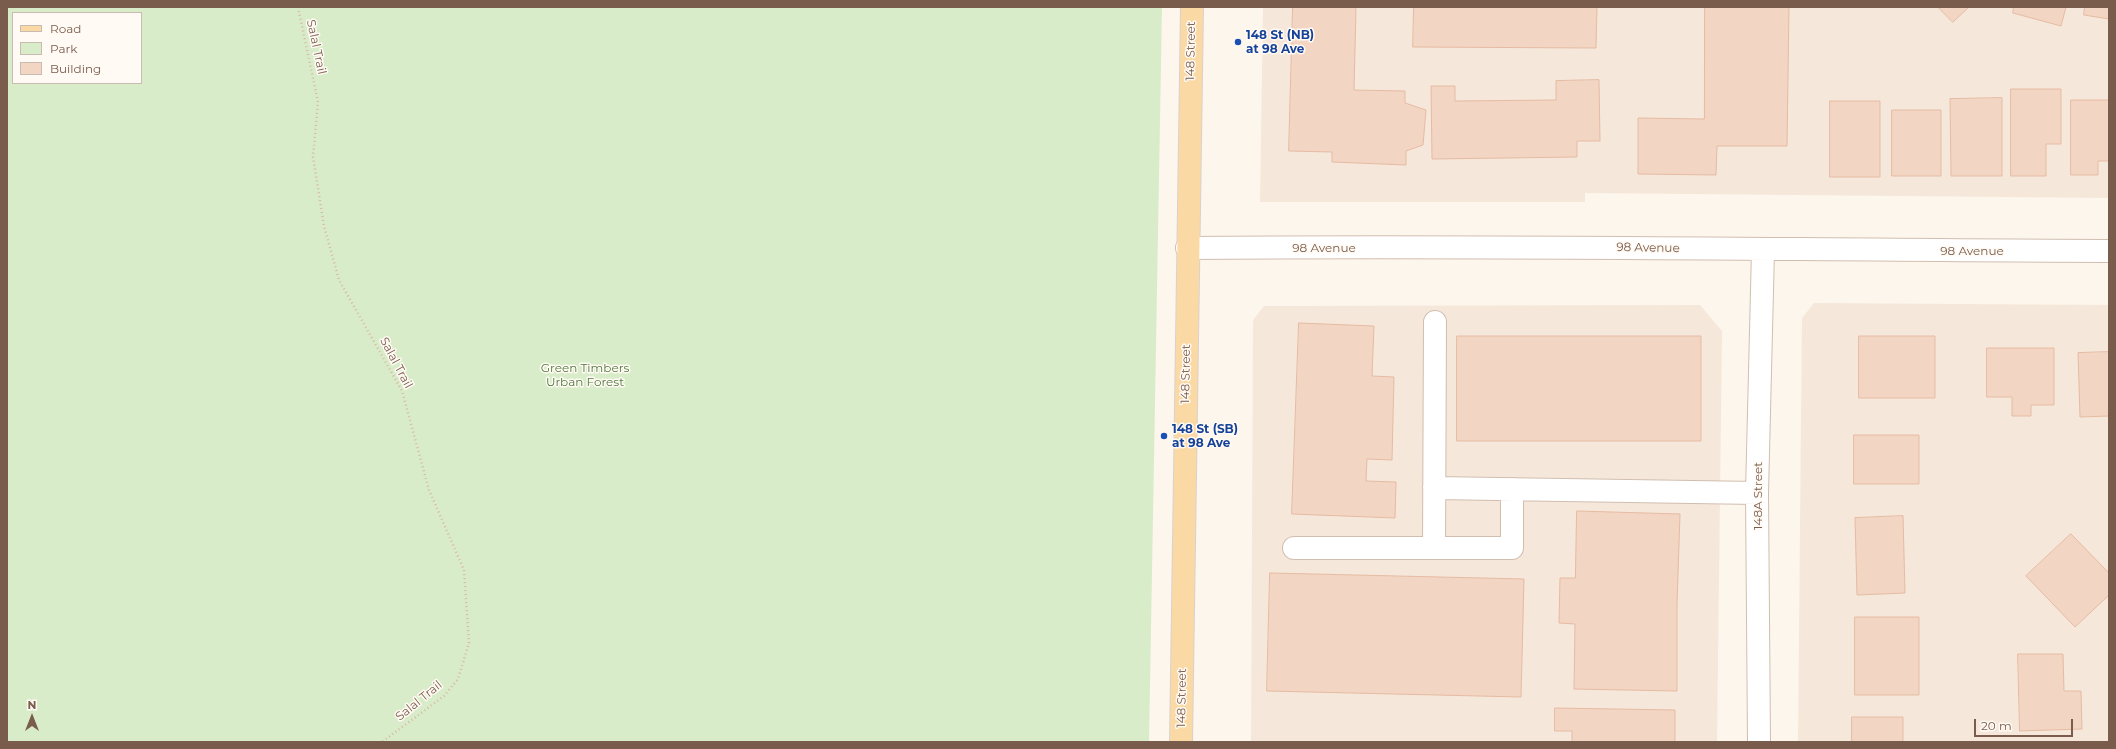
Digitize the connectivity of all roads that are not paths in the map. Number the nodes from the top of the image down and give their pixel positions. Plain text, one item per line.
1 (1192, 7) edge
2 (1187, 248) junction
3 (1763, 250) junction
4 (2109, 251) edge
5 (1435, 322) dead end
6 (1434, 488) junction
7 (1512, 489) junction
8 (1758, 493) junction
9 (1294, 548) dead end
10 (1434, 548) junction
11 (1181, 742) edge
12 (1759, 742) edge

1 - 2 main road, 148 Street
2 - 3 street, 98 Avenue
2 - 11 main road, 148 Street
3 - 4 street, 98 Avenue
3 - 8 street, 148A Street
5 - 6 street
6 - 7 street
6 - 10 street
7 - 8 street
7 - 10 street
8 - 12 street, 148A Street
9 - 10 street

